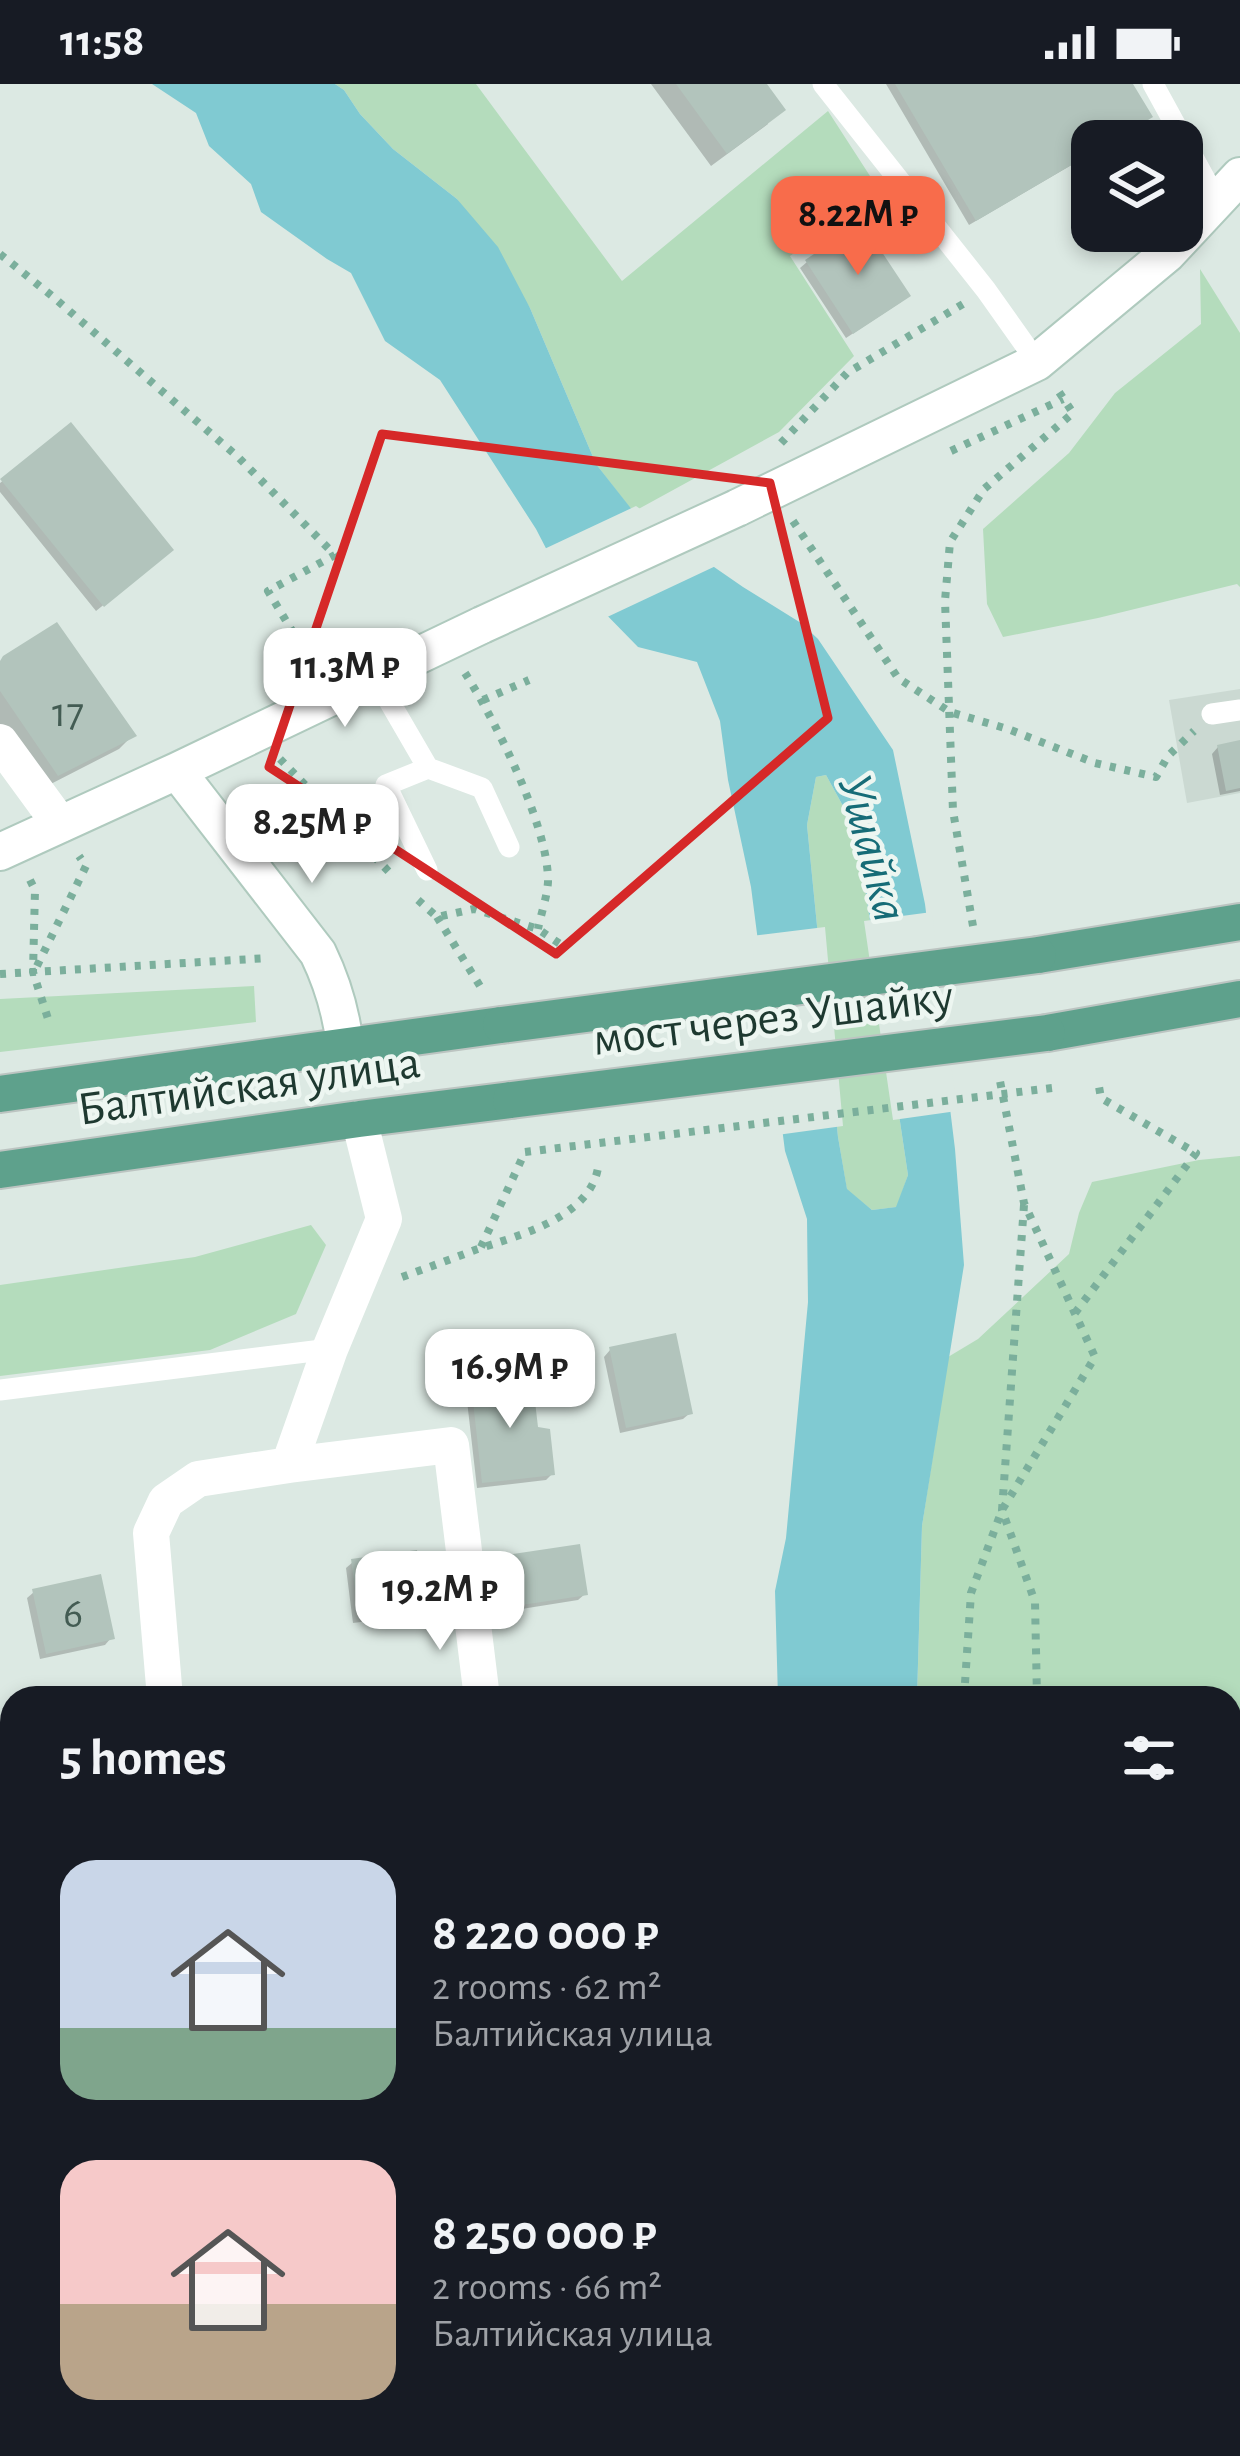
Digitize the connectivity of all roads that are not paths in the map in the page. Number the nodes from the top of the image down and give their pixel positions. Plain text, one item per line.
1 (823, 84) edge
2 (1153, 84) edge
3 (1229, 189) edge
4 (1037, 362) junction
5 (374, 676) junction
6 (1240, 710) edge
7 (1212, 714) road end
8 (0, 742) edge
9 (428, 769) junction
10 (177, 771) junction
11 (60, 824) junction
12 (509, 847) dead end
13 (6, 849) edge
14 (427, 870) dead end
15 (1240, 922) edge
16 (1240, 999) edge
17 (502, 1025) joint
18 (345, 1045) junction
19 (0, 1094) edge
20 (511, 1100) joint
21 (359, 1119) junction
22 (0, 1170) edge
23 (330, 1349) junction
24 (0, 1390) edge
25 (289, 1465) junction
26 (164, 1686) edge
27 (481, 1686) edge

1 - 4 lane
2 - 3 lane
3 - 4 street
4 - 5 street, bridge
5 - 9 lane
5 - 10 street
6 - 7 lane
8 - 11 street
9 - 12 lane
9 - 14 lane
10 - 11 street
10 - 18 street
11 - 13 street
15 - 17 main road, мост через Ушайку, bridge
16 - 20 main road, мост через Ушайку, bridge
17 - 18 main road, Балтийская улица
18 - 19 main road, Балтийская улица
20 - 21 main road, Балтийская улица
21 - 22 main road, Балтийская улица
21 - 23 street
23 - 24 lane
23 - 25 street
25 - 26 street
25 - 27 street

